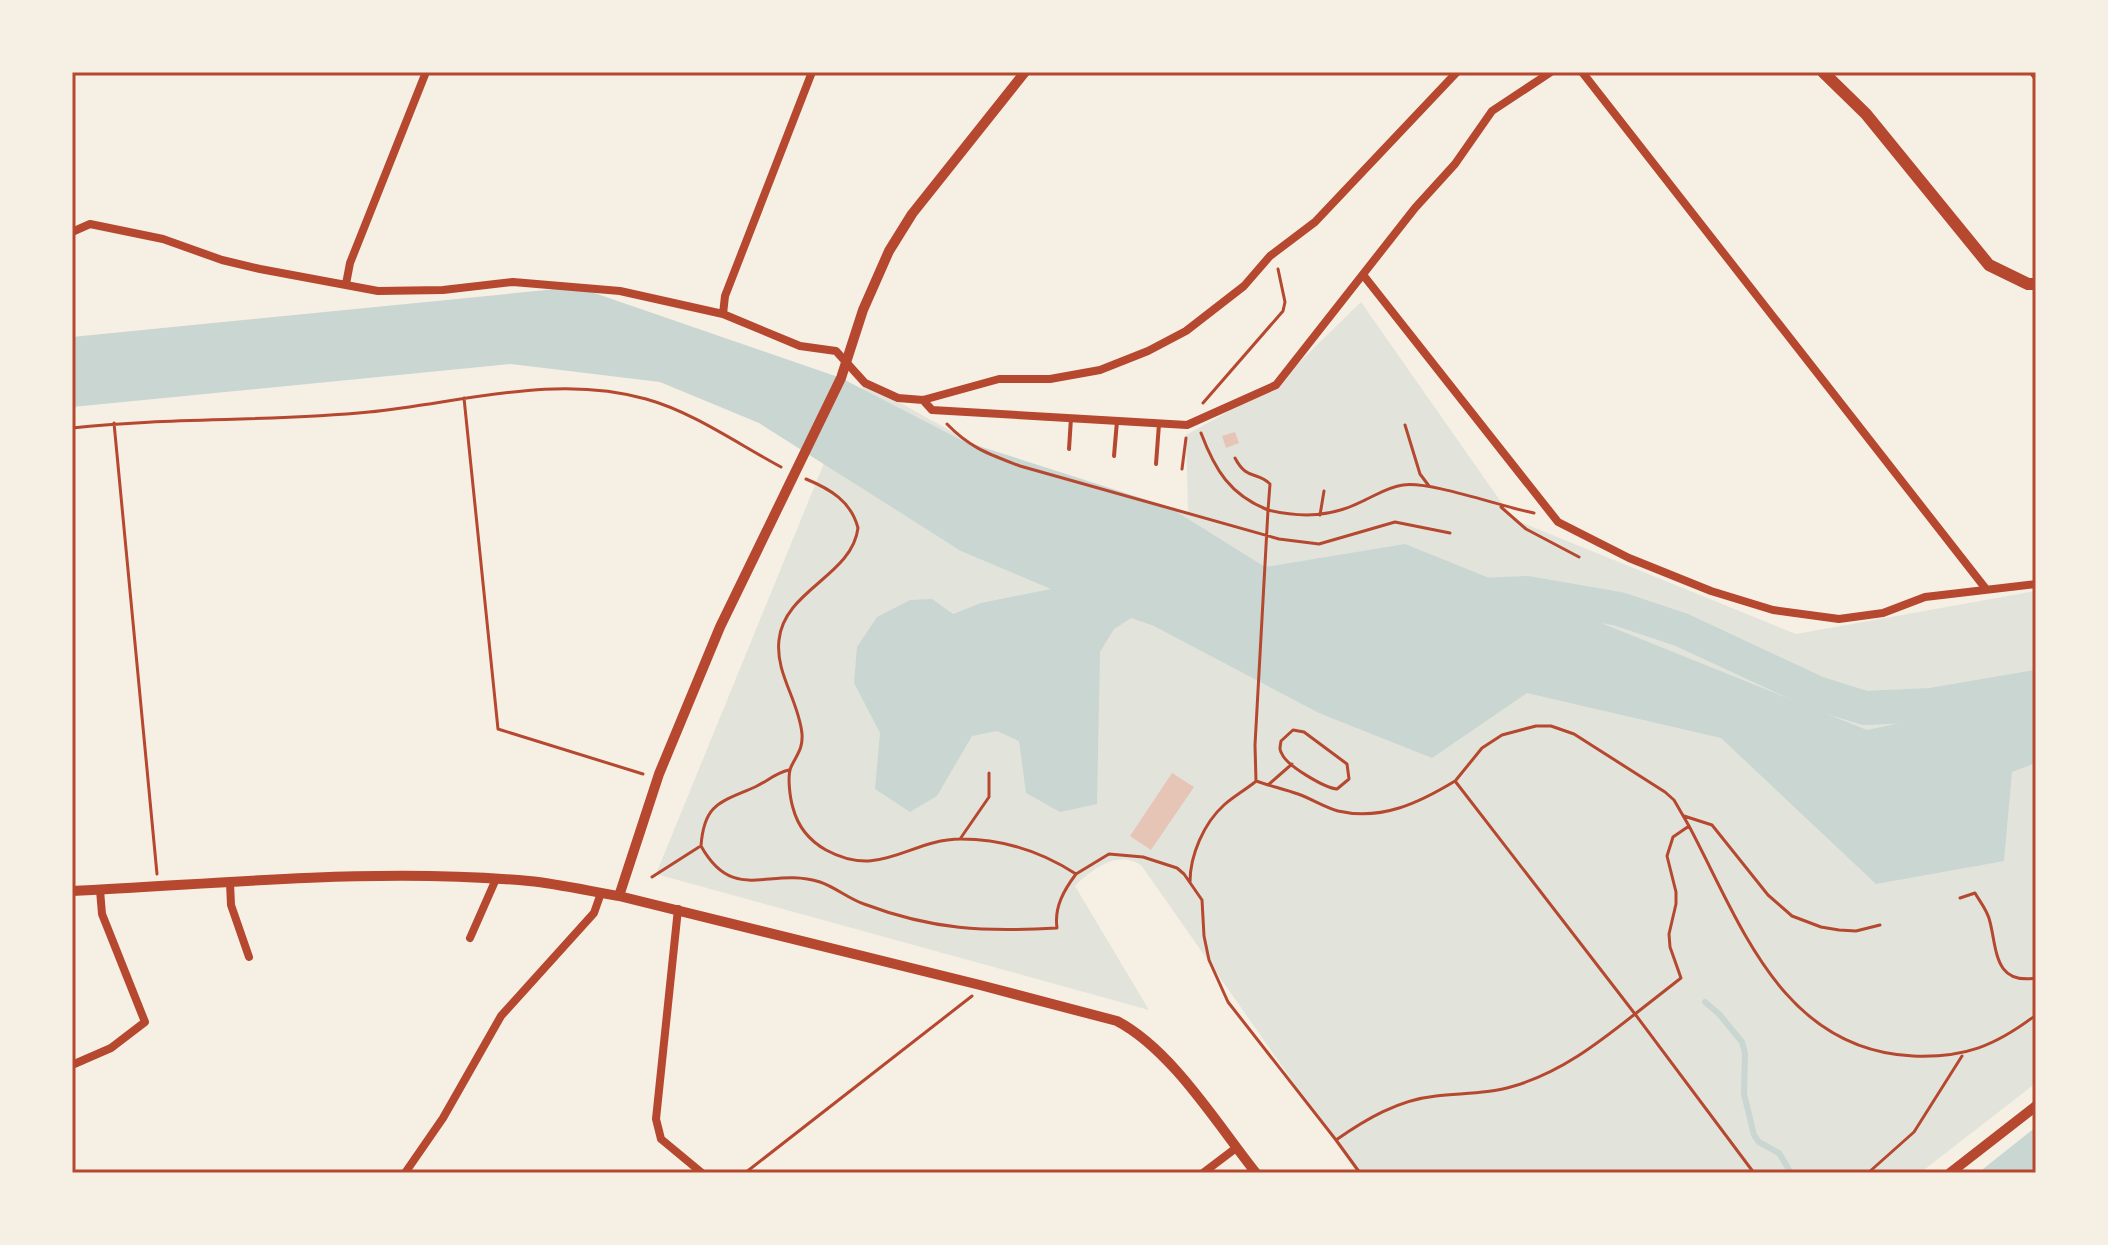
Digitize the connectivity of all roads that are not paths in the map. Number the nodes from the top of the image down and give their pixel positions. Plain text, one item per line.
1 (426, 72) edge
2 (812, 72) edge
3 (1025, 72) edge
4 (1457, 72) edge
5 (1551, 72) edge
6 (1582, 72) edge
7 (1823, 72) edge
8 (72, 232) edge
9 (1364, 276) junction
10 (346, 284) junction
11 (2036, 284) edge
12 (723, 314) junction
13 (847, 362) junction
14 (923, 400) junction
15 (1071, 418) junction
16 (1117, 421) junction
17 (1159, 424) junction
18 (1069, 449) dead end
19 (1114, 456) dead end
20 (1156, 464) dead end
21 (2036, 584) edge
22 (1986, 589) junction
23 (496, 879) junction
24 (230, 883) junction
25 (100, 890) junction
26 (72, 891) edge
27 (601, 893) junction
28 (619, 896) junction
29 (678, 909) junction
30 (470, 938) dead end
31 (249, 957) dead end
32 (72, 1065) edge
33 (2036, 1106) edge
34 (1236, 1148) junction
35 (405, 1173) edge
36 (702, 1173) edge
37 (1203, 1173) edge
38 (1256, 1173) edge
39 (1950, 1173) edge

1 - 10 street
2 - 12 street
3 - 13 street
4 - 14 street
5 - 9 street
6 - 22 street
7 - 11 main road
8 - 10 street
9 - 17 street
9 - 22 street
10 - 12 street
12 - 13 street
13 - 14 street
13 - 28 street
14 - 15 street
15 - 16 street
15 - 18 lane
16 - 17 street
16 - 19 lane
17 - 20 lane
21 - 22 street
23 - 24 street
23 - 27 street
23 - 30 street
24 - 25 street
24 - 31 street
25 - 26 street
25 - 32 street
27 - 28 street
27 - 35 street
28 - 29 street
29 - 34 street
29 - 36 street
33 - 39 street
34 - 37 street
34 - 38 street

